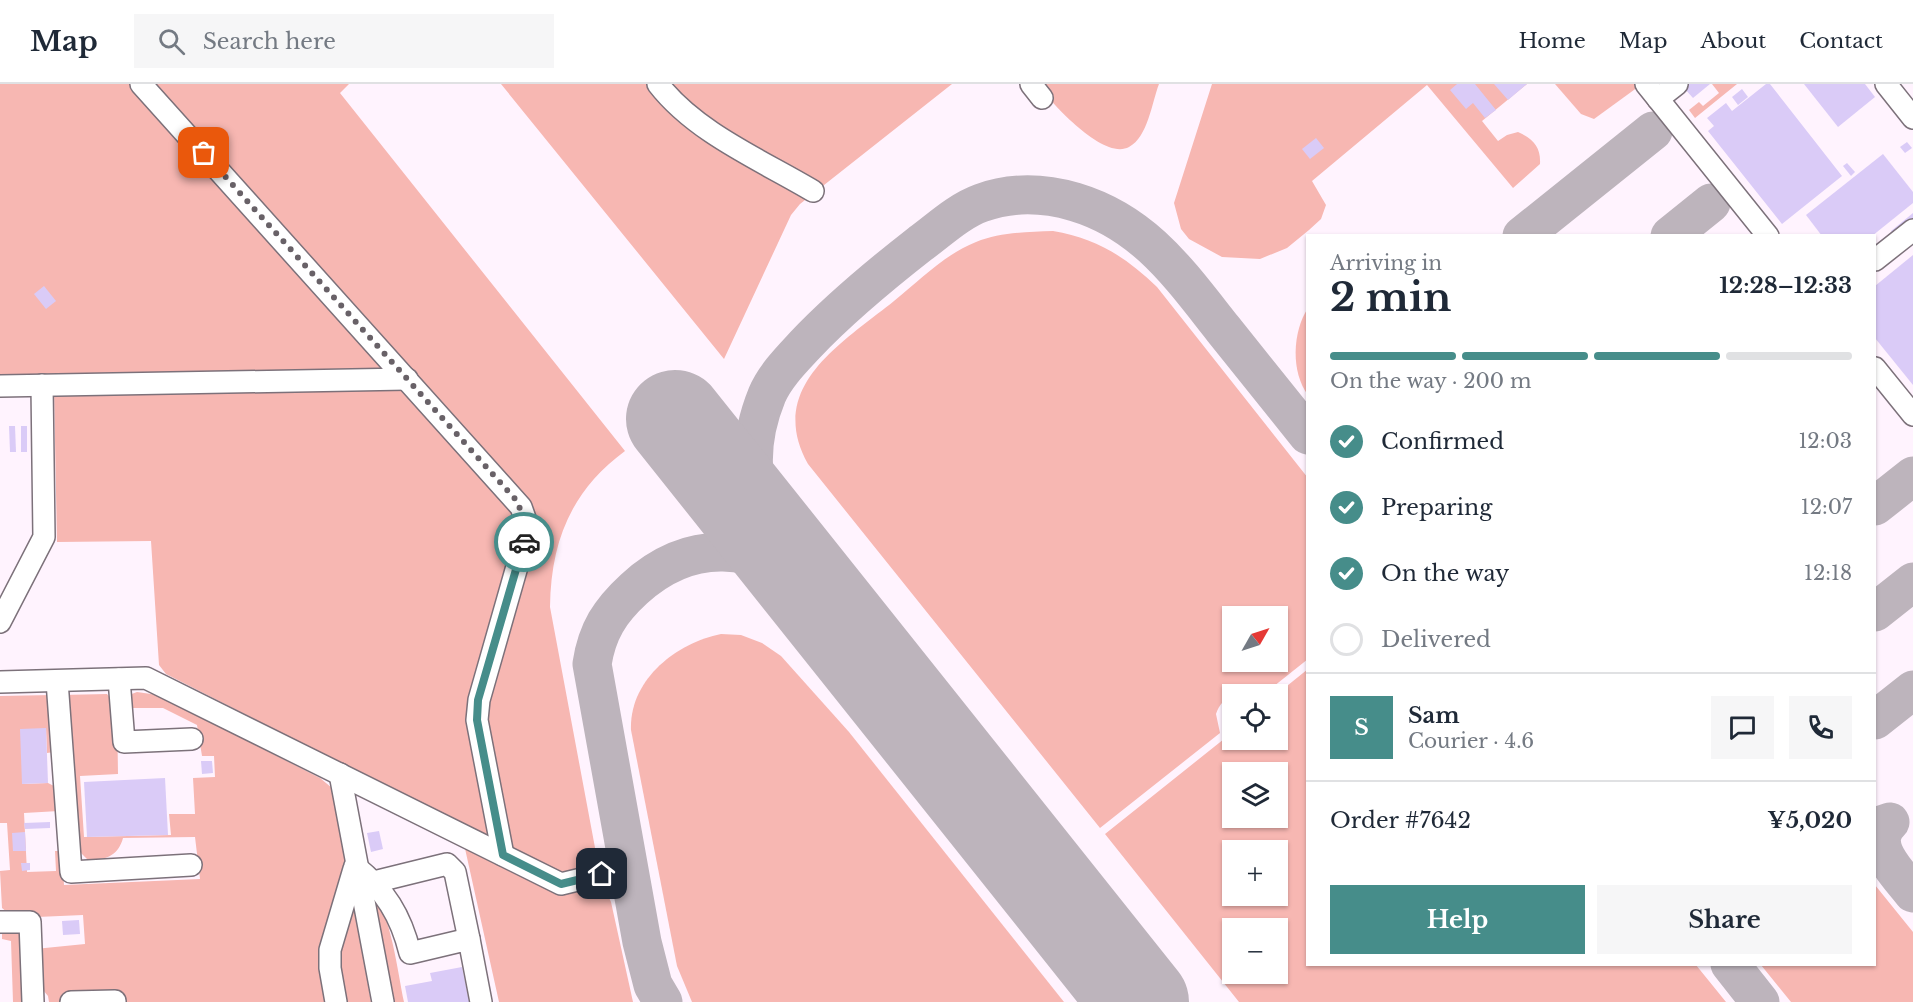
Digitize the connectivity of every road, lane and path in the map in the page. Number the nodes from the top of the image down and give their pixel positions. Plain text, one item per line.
1 (141, 84) edge
2 (658, 84) edge
3 (1677, 84) edge
4 (1886, 84) edge
5 (1652, 92) edge
6 (1913, 118) edge
7 (813, 190) dead end
8 (1913, 230) edge
9 (1766, 234) edge
10 (1876, 259) edge
11 (1876, 369) edge
12 (407, 379) junction
13 (0, 386) edge
14 (42, 386) junction
15 (1913, 415) edge
16 (3, 612) edge
17 (120, 679) junction
18 (57, 681) junction
19 (0, 682) edge
20 (192, 739) dead end
21 (340, 774) junction
22 (503, 855) junction
23 (191, 865) dead end
24 (355, 866) junction
25 (602, 874) dead end
26 (374, 882) junction
27 (0, 922) edge
28 (469, 939) junction
29 (115, 1001) edge
30 (33, 1002) edge
31 (71, 1002) edge
32 (336, 1002) edge
33 (383, 1002) edge
34 (481, 1002) edge

1 - 12 lane
2 - 7 lane
3 - 5 lane
4 - 6 lane
5 - 9 lane
8 - 10 lane
11 - 15 lane
12 - 14 lane
12 - 22 lane
13 - 14 lane
14 - 16 lane
17 - 18 lane
17 - 20 lane
17 - 21 lane
18 - 19 lane
18 - 23 lane
21 - 22 lane
21 - 24 lane
22 - 25 lane
24 - 26 lane
24 - 32 lane
24 - 33 lane
26 - 28 lane
26 - 28 lane
27 - 30 lane
28 - 34 lane
29 - 31 lane

